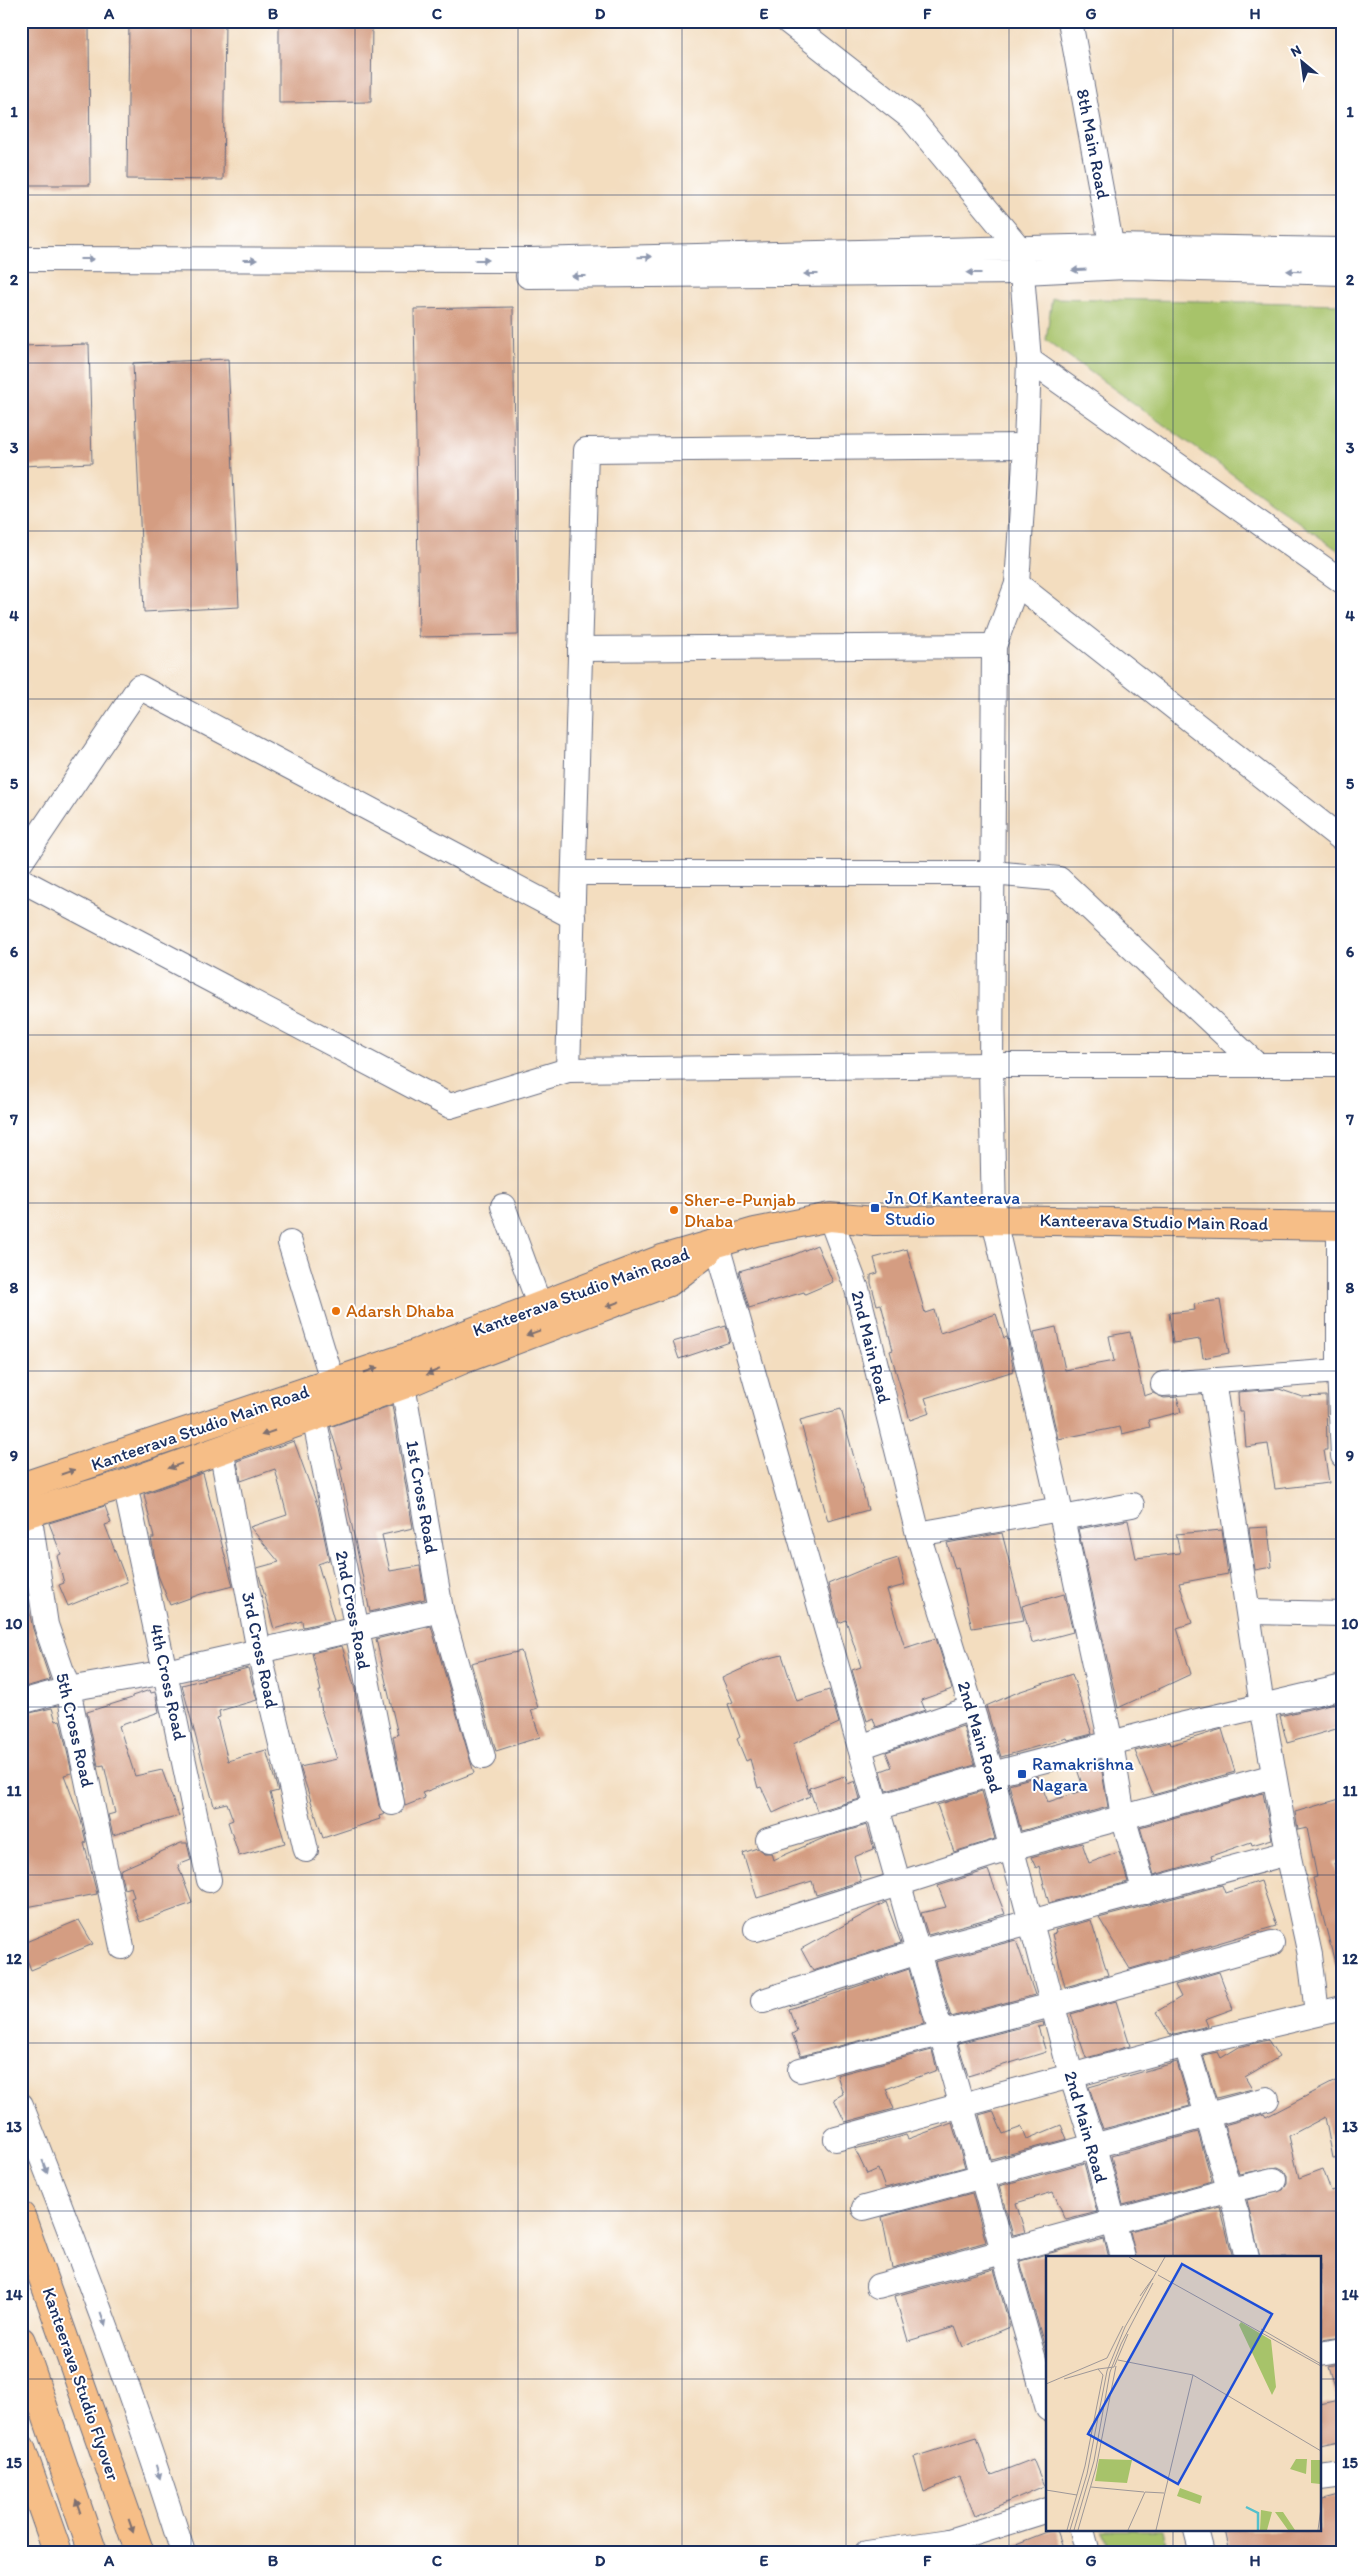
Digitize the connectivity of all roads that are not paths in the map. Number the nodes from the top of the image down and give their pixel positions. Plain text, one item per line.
1 (787, 21) edge
2 (1070, 21) edge
3 (1020, 248) junction
4 (1113, 257) junction
5 (21, 259) edge
6 (1332, 261) edge
7 (60, 268) junction
8 (1022, 272) junction
9 (21, 276) edge
10 (1028, 360) junction
11 (1026, 446) junction
12 (1343, 582) edge
13 (1017, 584) junction
14 (994, 646) junction
15 (580, 649) junction
16 (1343, 840) edge
17 (21, 862) edge
18 (574, 873) junction
19 (992, 873) junction
20 (21, 880) edge
21 (573, 916) junction
22 (991, 1065) junction
23 (1257, 1065) junction
24 (1343, 1065) edge
25 (568, 1070) junction
26 (503, 1206) dead end
27 (830, 1218) junction
28 (994, 1220) junction
29 (1341, 1226) edge
30 (290, 1243) dead end
31 (717, 1245) junction
32 (540, 1304) junction
33 (1338, 1371) junction
34 (1214, 1380) junction
35 (333, 1382) junction
36 (1163, 1384) dead end
37 (403, 1385) junction
38 (314, 1417) junction
39 (220, 1449) junction
40 (1343, 1456) edge
41 (125, 1484) junction
42 (1132, 1504) dead end
43 (24, 1505) edge
44 (1061, 1514) junction
45 (918, 1534) junction
46 (441, 1610) junction
47 (1250, 1612) junction
48 (1343, 1614) edge
49 (357, 1629) junction
50 (259, 1651) junction
51 (166, 1672) junction
52 (1343, 1687) edge
53 (68, 1689) junction
54 (21, 1702) edge
55 (1262, 1706) junction
56 (972, 1708) junction
57 (1111, 1743) junction
58 (860, 1747) junction
59 (483, 1757) dead end
60 (992, 1774) junction
61 (1274, 1776) junction
62 (392, 1802) dead end
63 (877, 1810) junction
64 (1124, 1817) junction
65 (768, 1840) dead end
66 (1011, 1848) junction
67 (306, 1850) dead end
68 (1288, 1853) junction
69 (209, 1880) dead end
70 (898, 1883) junction
71 (1145, 1892) junction
72 (1030, 1923) junction
73 (756, 1929) dead end
74 (1272, 1943) dead end
75 (122, 1947) dead end
76 (918, 1952) junction
77 (764, 2001) dead end
78 (1052, 2005) junction
79 (1343, 2008) edge
80 (1317, 2013) junction
81 (941, 2034) junction
82 (1186, 2045) junction
83 (800, 2070) dead end
84 (1071, 2075) junction
85 (1267, 2099) dead end
86 (21, 2105) edge
87 (961, 2105) junction
88 (1208, 2116) junction
89 (836, 2139) dead end
90 (1094, 2146) junction
91 (982, 2176) junction
92 (1274, 2180) dead end
93 (1230, 2190) junction
94 (864, 2208) dead end
95 (21, 2216) edge
96 (1112, 2222) junction
97 (1003, 2252) junction
98 (1122, 2256) edge
99 (1246, 2256) edge
100 (878, 2286) dead end
101 (21, 2341) edge
102 (1343, 2350) edge
103 (1322, 2354) edge
104 (1046, 2402) edge
105 (21, 2448) edge
106 (1343, 2476) edge
107 (1322, 2478) edge
108 (1046, 2511) edge
109 (1083, 2532) edge
110 (1197, 2532) edge
111 (952, 2547) edge
112 (58, 2553) edge
113 (94, 2553) edge
114 (140, 2553) edge
115 (183, 2553) edge
116 (867, 2553) edge
117 (1088, 2553) edge
118 (1202, 2553) edge

1 - 3 street
2 - 4 street, 8th Main Road
3 - 4 street
7 -> 3 street
3 - 8 street
4 - 6 street
4 -> 8 street
5 - 7 street
8 -> 7 street
7 - 9 street
8 - 10 street
10 - 11 street
10 - 12 street
11 - 13 street
11 - 15 street
13 - 14 street
13 - 16 street
14 - 15 street
14 - 19 street
15 - 18 street
17 - 21 street
18 - 19 street
18 - 21 street
19 - 22 street
19 - 23 street
20 - 25 street
21 - 25 street
22 - 23 street
22 - 25 street
22 - 28 street
23 - 24 street
26 - 32 street
27 - 28 main road, Kanteerava Studio Main Road
27 - 31 main road, Kanteerava Studio Main Road
27 - 45 street, 2nd Main Road
28 - 29 main road, Kanteerava Studio Main Road
28 - 44 street
29 - 33 street
30 - 35 street
31 - 32 main road, Kanteerava Studio Main Road
31 -> 37 main road
31 - 58 street
35 -> 32 main road, Kanteerava Studio Main Road
33 - 34 street
33 - 40 street
34 - 36 street
34 - 47 street
43 -> 35 main road, Kanteerava Studio Main Road
37 - 38 main road
37 - 46 street, 1st Cross Road
38 -> 39 main road
38 - 49 street, 2nd Cross Road
39 -> 41 main road
39 - 50 street, 3rd Cross Road
41 - 43 main road
41 - 51 street, 4th Cross Road
42 - 44 street
43 - 53 street, 5th Cross Road
44 - 45 street
44 - 57 street
45 - 56 street, 2nd Main Road
46 - 49 street
46 - 59 street, 1st Cross Road
47 - 48 street
47 - 55 street
49 - 50 street
49 - 62 street, 2nd Cross Road
50 - 51 street
50 - 67 street, 3rd Cross Road
51 - 53 street
51 - 69 street, 4th Cross Road
52 - 55 street
53 - 54 street
53 - 75 street, 5th Cross Road
55 - 57 street
55 - 61 street
56 - 58 street
56 - 60 street, 2nd Main Road
57 - 60 street
57 - 64 street
58 - 63 street
60 - 63 street
60 - 66 street, 2nd Main Road
61 - 64 street
61 - 68 street
63 - 65 street
63 - 70 street
64 - 66 street
64 - 71 street
66 - 70 street
66 - 72 street, 2nd Main Road
68 - 71 street
68 - 80 street
70 - 73 street
70 - 76 street
71 - 72 street
72 - 76 street
72 - 78 street, 2nd Main Road
74 - 78 street
76 - 77 street
76 - 81 street
78 - 81 street
78 - 84 street, 2nd Main Road
79 - 80 street
80 - 82 street
81 - 83 street
81 - 87 street
82 - 84 street
82 - 88 street
84 - 87 street
84 - 90 street, 2nd Main Road
85 - 88 street
86 -> 115 street
87 - 89 street
87 - 91 street
88 - 90 street
88 - 93 street
90 - 91 street
90 - 96 street, 2nd Main Road
91 - 94 street
91 - 97 street
92 - 93 street
93 - 96 street
93 - 99 street
95 -> 114 main road, Kanteerava Studio Flyover
96 - 97 street
96 - 98 street, 2nd Main Road
97 - 100 street
97 - 104 street
113 -> 101 main road
102 - 103 street
105 - 112 main road
106 - 107 street
108 - 111 street
109 - 117 street
110 - 118 street
111 - 116 street

